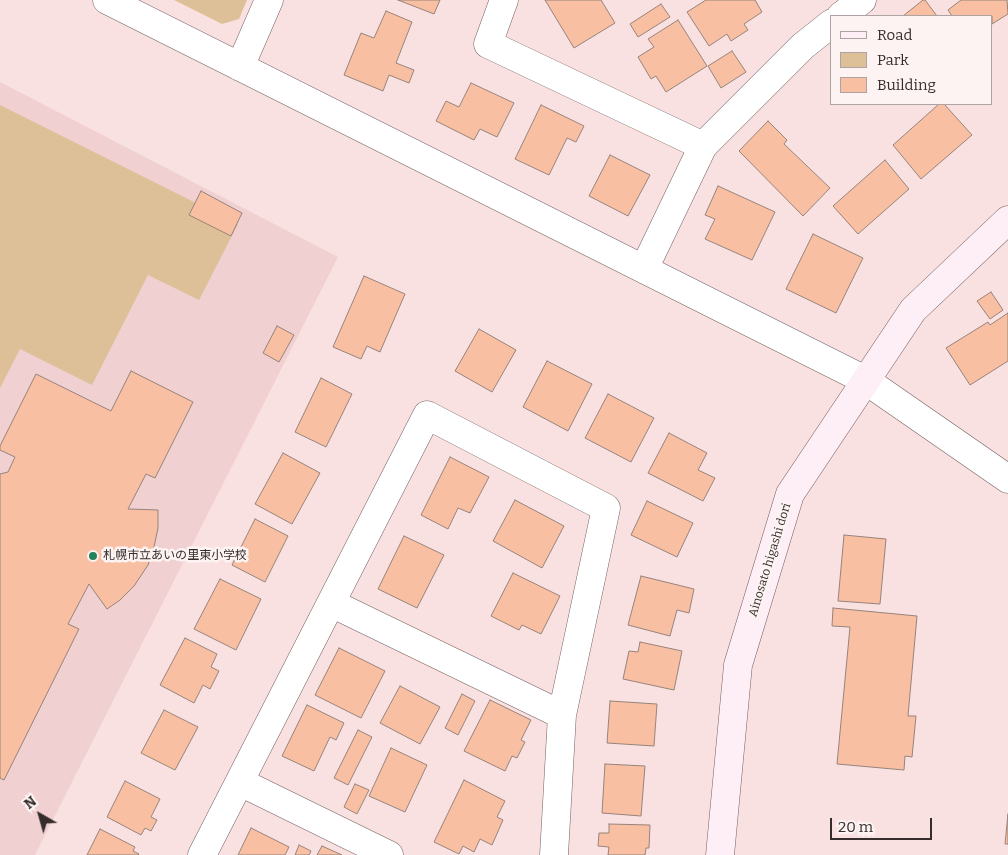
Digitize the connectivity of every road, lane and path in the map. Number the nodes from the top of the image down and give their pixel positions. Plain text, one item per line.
1 (107, 0) edge
2 (269, 0) edge
3 (504, 0) edge
4 (862, 0) edge
5 (842, 15) edge
6 (830, 26) edge
7 (240, 67) junction
8 (703, 146) junction
9 (1008, 220) edge
10 (644, 270) junction
11 (865, 380) junction
12 (1008, 479) edge
13 (331, 603) junction
14 (562, 715) junction
15 (240, 782) junction
16 (202, 855) edge
17 (389, 855) edge
18 (554, 855) edge
19 (720, 855) edge

1 - 7 street
2 - 7 street
3 - 8 street
4 - 5 street
6 - 8 street
7 - 10 street
8 - 10 street
9 - 11 street, Ainosato higashi dori
10 - 11 street
11 - 12 street
11 - 19 street, Ainosato higashi dori
13 - 14 street
13 - 14 street
13 - 15 street
14 - 18 street
15 - 16 street
15 - 17 street

